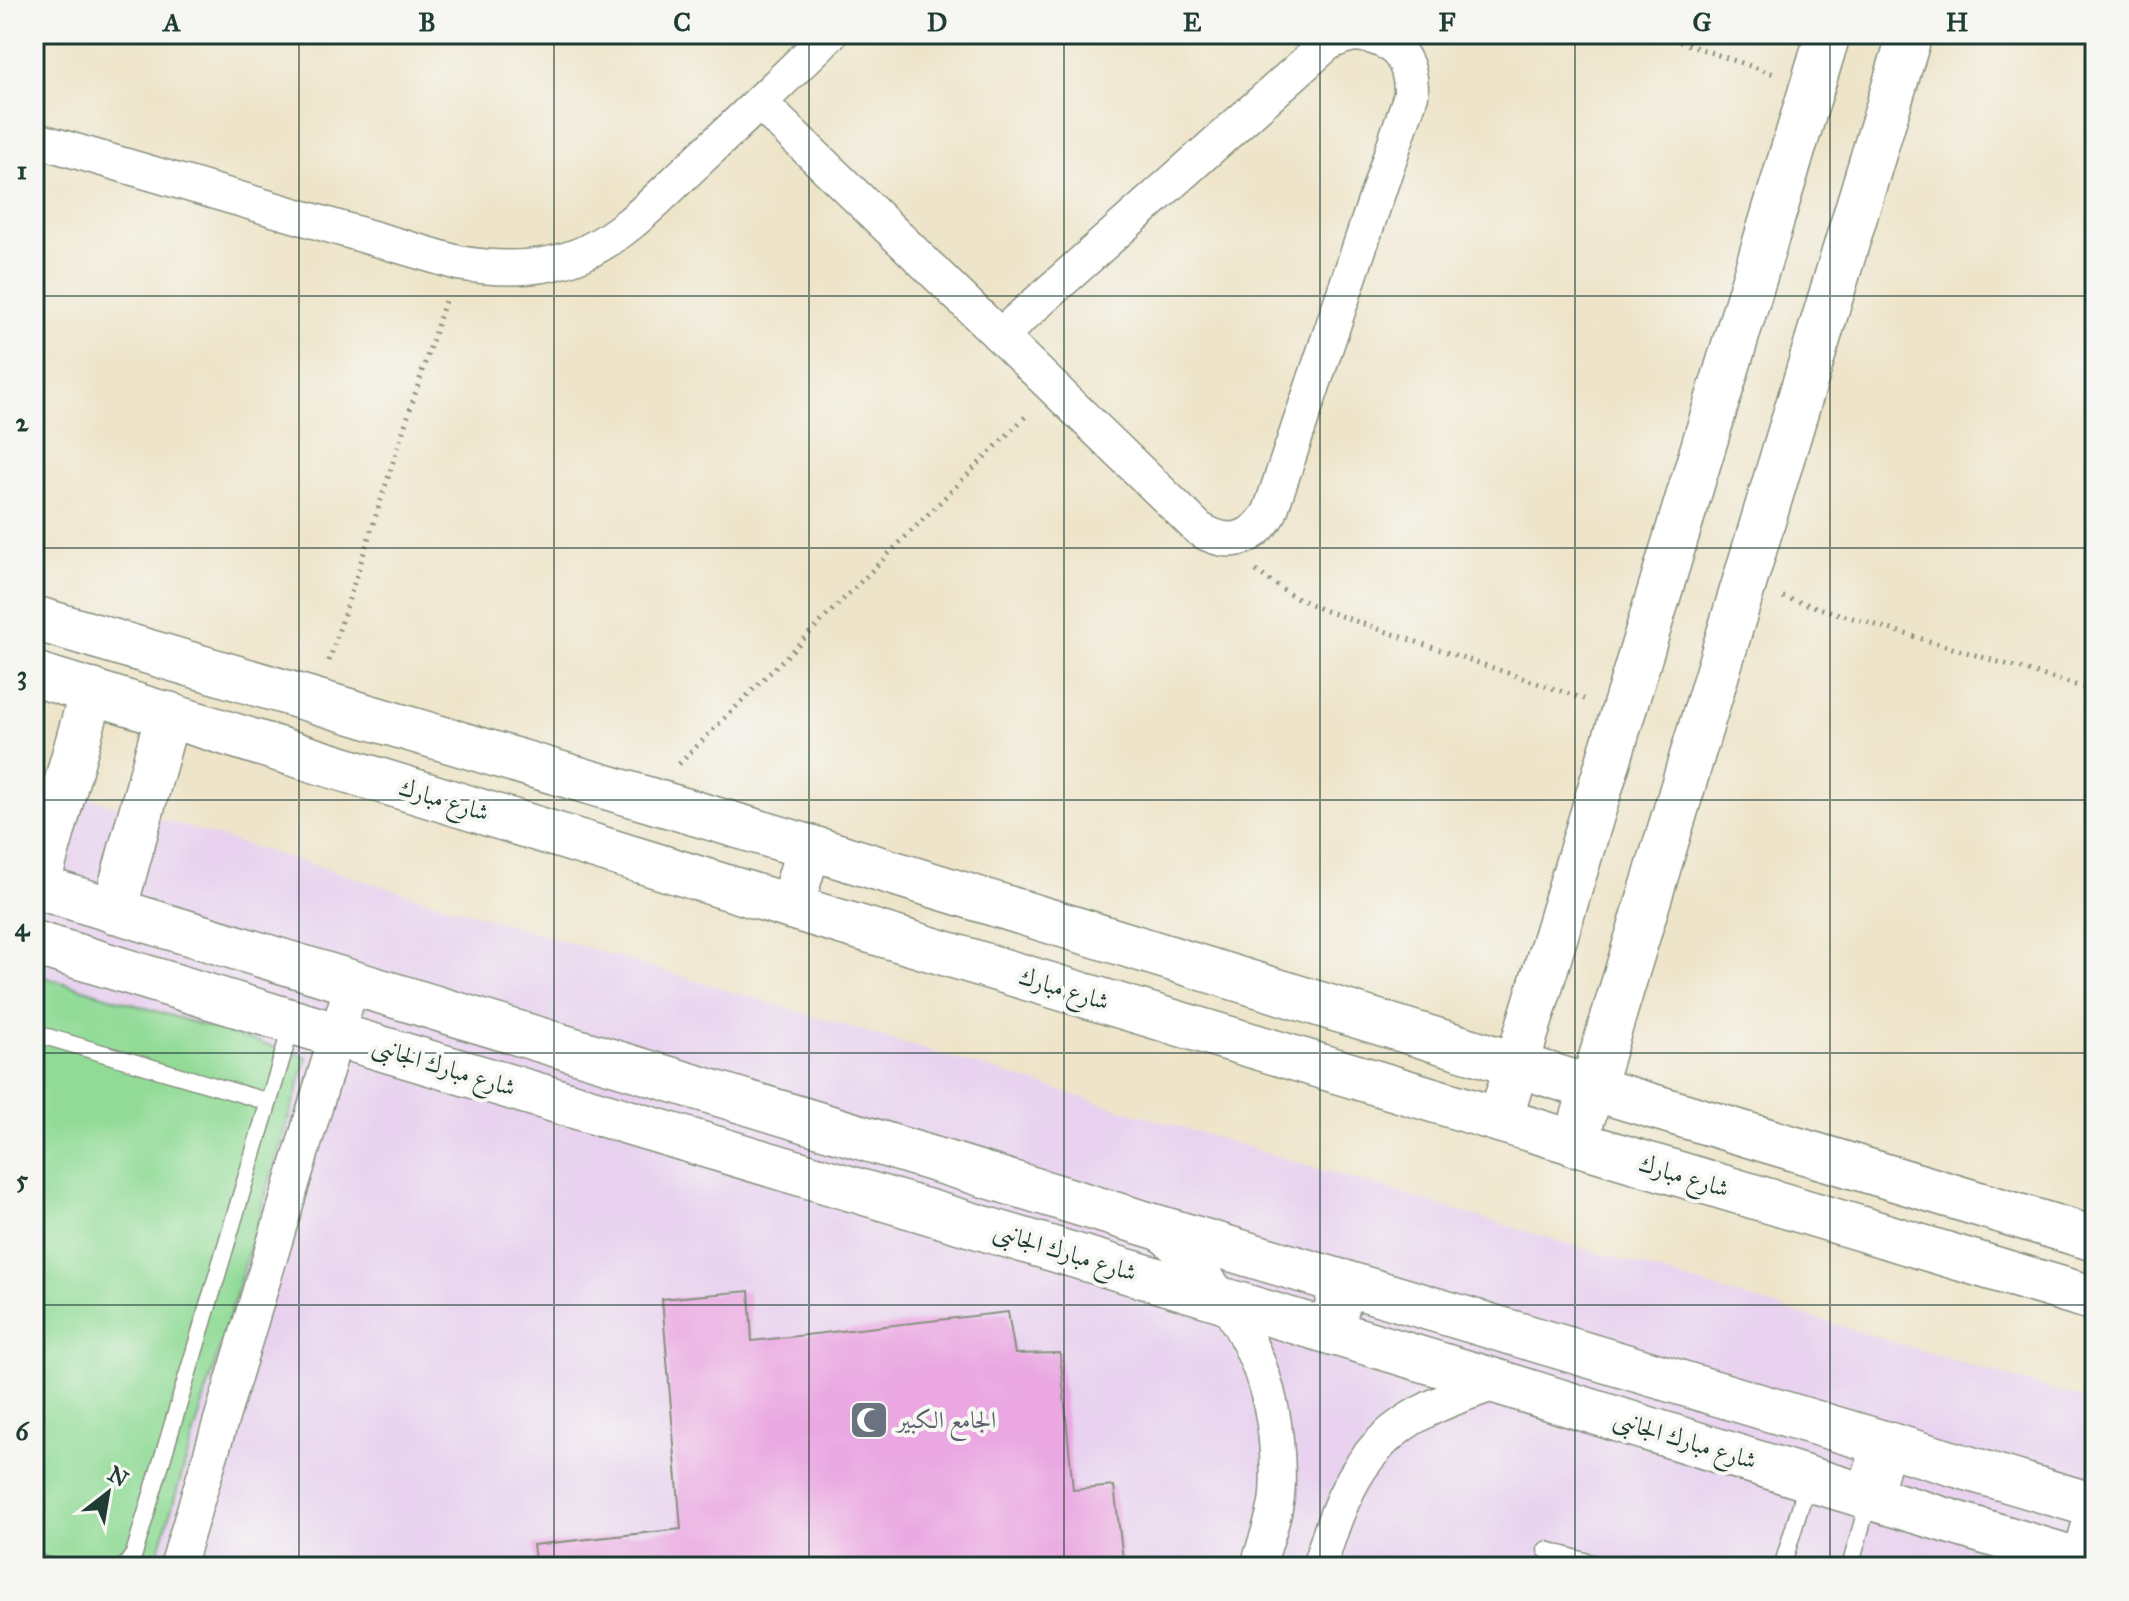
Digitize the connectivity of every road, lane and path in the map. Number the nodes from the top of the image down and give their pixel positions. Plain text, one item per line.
1 (830, 34) edge
2 (1356, 34) edge
3 (1657, 34) edge
4 (1828, 34) edge
5 (1910, 34) edge
6 (1812, 87) junction
7 (760, 103) junction
8 (34, 139) edge
9 (458, 263) junction
10 (1000, 336) junction
11 (1054, 389) junction
12 (1224, 540) junction
13 (1744, 585) junction
14 (34, 618) edge
15 (34, 674) edge
16 (2094, 689) edge
17 (92, 691) junction
18 (316, 701) junction
19 (1623, 712) junction
20 (168, 714) junction
21 (644, 799) junction
22 (809, 847) junction
23 (35, 887) edge
24 (791, 907) junction
25 (114, 911) junction
26 (34, 943) edge
27 (352, 984) junction
28 (293, 1022) junction
29 (34, 1033) edge
30 (336, 1035) junction
31 (1517, 1064) junction
32 (1592, 1088) junction
33 (269, 1102) junction
34 (1500, 1120) junction
35 (1575, 1144) junction
36 (1150, 1225) junction
37 (2095, 1239) edge
38 (1343, 1282) junction
39 (2095, 1299) edge
40 (1226, 1300) junction
41 (1331, 1332) junction
42 (1498, 1382) junction
43 (1884, 1443) junction
44 (1809, 1479) junction
45 (1869, 1497) junction
46 (2095, 1506) edge
47 (1546, 1550) dead end
48 (2089, 1554) edge
49 (34, 1562) edge
50 (52, 1567) edge
51 (125, 1567) edge
52 (177, 1567) edge
53 (1258, 1567) edge
54 (1319, 1567) edge
55 (1605, 1567) edge
56 (1782, 1567) edge
57 (1850, 1567) edge

1 - 7 street
2 - 10 street
2 - 12 street
3 - 6 path
4 - 6 main road
5 - 13 main road
6 - 19 main road
7 - 9 street
7 - 10 street
8 - 9 street
9 - 18 path
10 - 11 street
11 - 12 street
11 - 21 path
12 - 19 path
13 - 16 path
13 - 32 main road
14 - 18 main road
15 - 17 main road, شارع مبارك
17 - 20 main road, شارع مبارك
17 - 23 main road
18 - 21 main road
19 - 31 main road
20 - 24 main road, شارع مبارك
20 - 25 main road
21 - 22 main road
22 - 24 main road
22 - 31 main road
23 - 25 main road
24 - 34 main road, شارع مبارك
25 - 27 main road
26 - 28 main road, شارع مبارك الجانبى
27 - 30 street
27 - 36 main road
28 - 30 main road, شارع مبارك الجانبى
28 - 33 lane
29 - 33 lane
30 - 40 main road, شارع مبارك الجانبى
30 - 52 street
31 - 32 main road
31 - 34 main road
32 - 35 main road
32 - 37 main road
33 - 51 lane
34 - 35 main road, شارع مبارك
35 - 39 main road, شارع مبارك
36 - 38 main road
36 - 40 street
38 - 41 main road
38 - 43 main road
40 - 41 main road, شارع مبارك الجانبى
40 - 53 street
41 - 42 main road, شارع مبارك الجانبى
42 - 44 main road, شارع مبارك الجانبى
42 - 54 street
43 - 45 main road
43 - 46 main road
44 - 45 main road, شارع مبارك الجانبى
44 - 56 lane
45 - 48 main road, شارع مبارك الجانبى
45 - 57 lane
47 - 55 lane
49 - 50 lane

